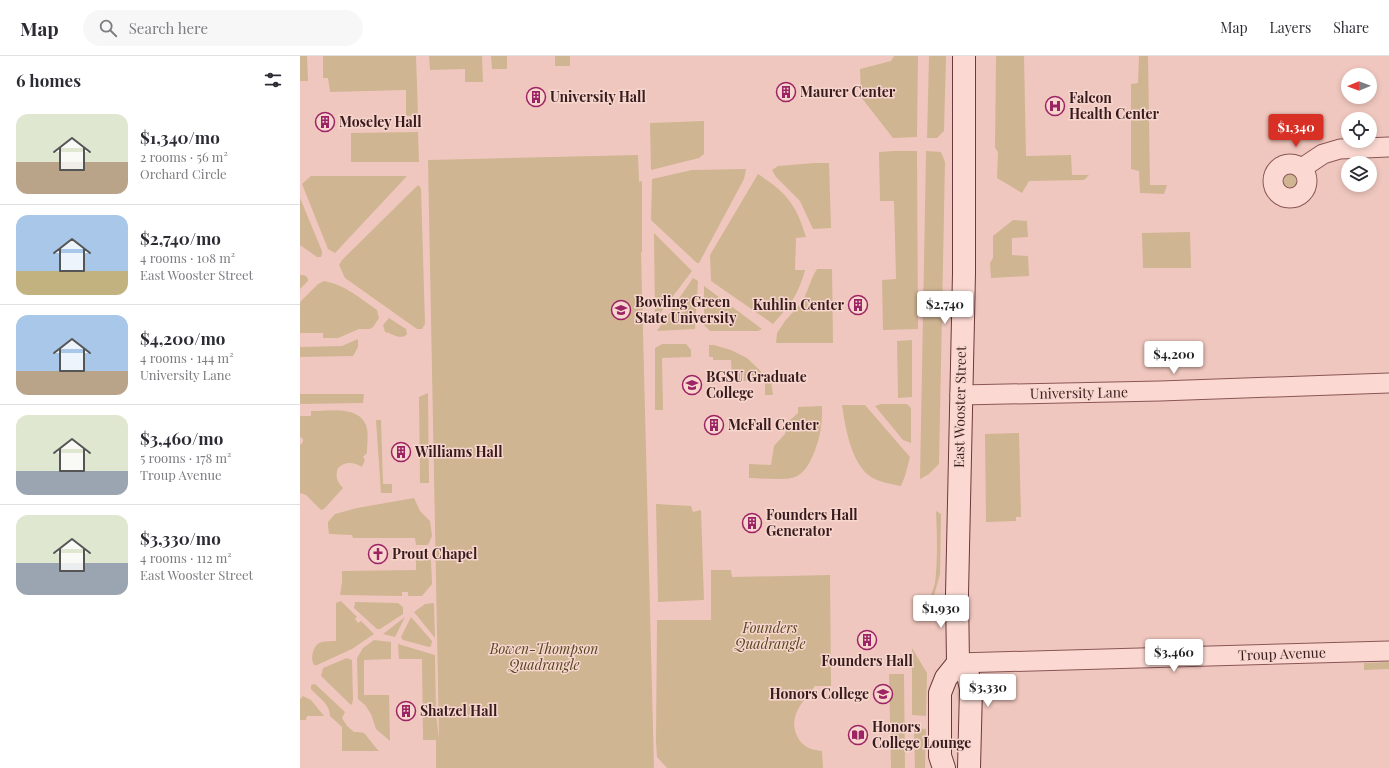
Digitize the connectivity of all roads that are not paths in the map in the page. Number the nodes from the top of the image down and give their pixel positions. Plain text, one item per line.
1 (964, 56) edge
2 (1389, 147) edge
3 (1302, 168) dead end
4 (1389, 382) edge
5 (960, 395) junction
6 (1389, 651) edge
7 (958, 663) junction
8 (944, 768) edge
9 (969, 768) edge

1 - 5 main road, East Wooster Street
2 - 3 street
4 - 5 street, University Lane
5 - 7 main road, East Wooster Street
6 - 7 street, Troup Avenue
7 - 8 main road
7 - 9 main road

